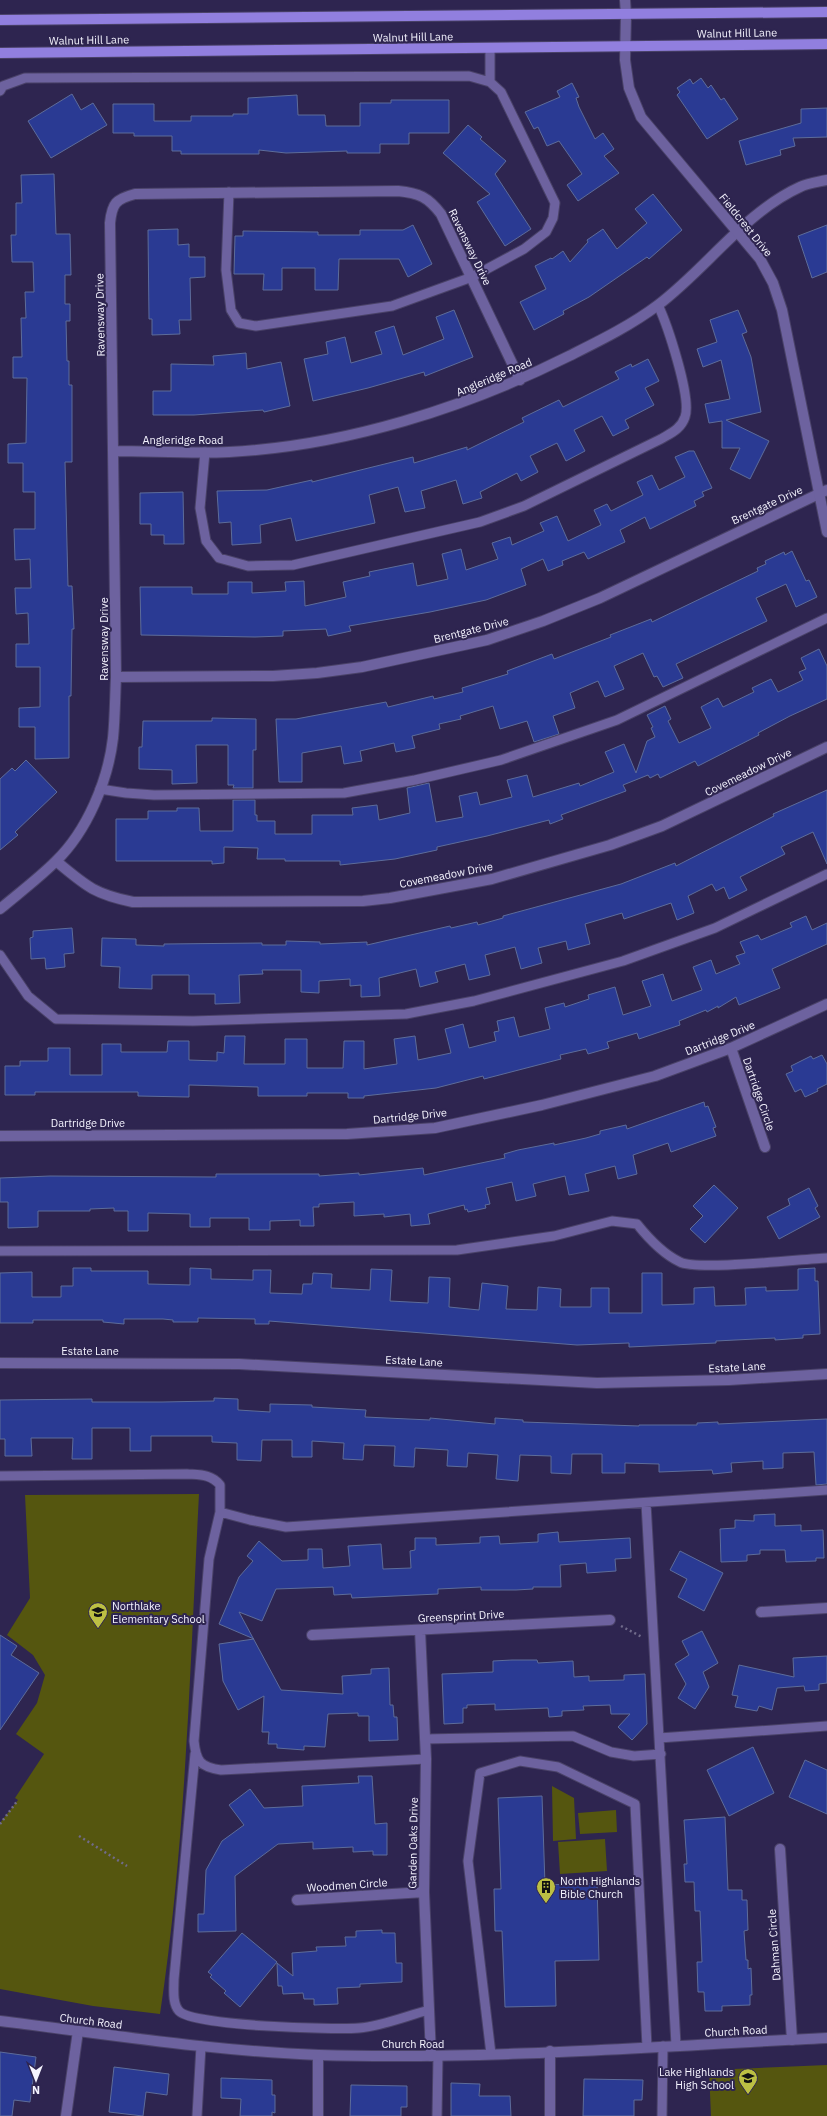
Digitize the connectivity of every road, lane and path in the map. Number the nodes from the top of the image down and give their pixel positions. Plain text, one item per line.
1 (625, 0) edge
2 (827, 12) edge
3 (626, 15) junction
4 (0, 20) edge
5 (827, 44) edge
6 (625, 47) junction
7 (490, 48) junction
8 (0, 52) edge
9 (490, 82) junction
10 (0, 91) edge
11 (827, 180) edge
12 (229, 192) junction
13 (738, 231) junction
14 (472, 277) junction
15 (658, 305) junction
16 (520, 380) junction
17 (114, 451) junction
18 (205, 452) junction
19 (823, 492) edge
20 (827, 532) edge
21 (827, 618) edge
22 (116, 677) junction
23 (827, 747) edge
24 (100, 789) junction
25 (56, 862) junction
26 (827, 874) edge
27 (0, 908) edge
28 (0, 955) edge
29 (827, 1004) edge
30 (731, 1048) junction
31 (0, 1136) edge
32 (765, 1147) dead end
33 (0, 1251) edge
34 (827, 1258) edge
35 (0, 1363) edge
36 (827, 1374) edge
37 (0, 1476) edge
38 (827, 1490) edge
39 (646, 1503) junction
40 (220, 1512) junction
41 (827, 1608) edge
42 (761, 1612) dead end
43 (610, 1620) joint
44 (420, 1630) junction
45 (312, 1636) dead end
46 (654, 1636) junction
47 (827, 1726) edge
48 (659, 1738) junction
49 (425, 1739) junction
50 (195, 1754) junction
51 (661, 1754) junction
52 (426, 1759) junction
53 (18, 1800) dead end
54 (0, 1824) edge
55 (79, 1836) dead end
56 (780, 1849) dead end
57 (127, 1866) dead end
58 (424, 1892) junction
59 (297, 1900) dead end
60 (429, 2010) junction
61 (0, 2021) edge
62 (78, 2031) junction
63 (827, 2038) edge
64 (792, 2040) junction
65 (676, 2045) junction
66 (201, 2046) junction
67 (663, 2046) junction
68 (646, 2047) junction
69 (550, 2051) junction
70 (491, 2054) junction
71 (318, 2055) junction
72 (435, 2056) junction
73 (66, 2116) edge
74 (198, 2116) edge
75 (318, 2116) edge
76 (437, 2116) edge
77 (550, 2116) edge
78 (662, 2116) edge

1 - 3 street, Fieldcrest Drive
2 - 3 main road, Walnut Hill Lane
3 - 4 main road, Walnut Hill Lane
3 - 6 street, Fieldcrest Drive
5 - 6 main road, Walnut Hill Lane
6 - 7 main road, Walnut Hill Lane
6 - 13 street, Fieldcrest Drive
7 - 8 main road, Walnut Hill Lane
7 - 9 lane
9 - 10 lane
9 - 14 lane
11 - 13 street, Angleridge Road
12 - 14 street, Ravensway Drive
12 - 14 lane
12 - 17 street, Ravensway Drive
13 - 15 street, Angleridge Road
13 - 19 street, Fieldcrest Drive
14 - 16 street, Ravensway Drive
15 - 16 street, Angleridge Road
15 - 18 lane
16 - 18 street, Angleridge Road
17 - 18 street, Angleridge Road
17 - 22 street, Ravensway Drive
19 - 20 street, Fieldcrest Drive
19 - 22 street, Brentgate Drive
21 - 24 lane
22 - 24 street, Ravensway Drive
23 - 25 street, Covemeadow Drive
24 - 25 street, Ravensway Drive
25 - 27 street, Ravensway Drive
26 - 28 lane
29 - 30 street, Dartridge Drive
30 - 31 street, Dartridge Drive
30 - 32 street, Dartridge Circle
33 - 34 lane
35 - 36 street, Estate Lane
37 - 40 lane
38 - 39 lane
39 - 40 lane
39 - 46 lane
40 - 50 lane
41 - 42 street
43 - 44 street, Greensprint Drive
43 - 46 path
44 - 45 street, Greensprint Drive
44 - 49 street, Garden Oaks Drive
46 - 48 lane
47 - 48 lane
48 - 51 lane
49 - 51 lane
49 - 52 street, Garden Oaks Drive
50 - 52 lane
50 - 60 lane
51 - 65 lane
52 - 58 street, Garden Oaks Drive
53 - 54 path
55 - 57 path
56 - 64 street, Dahman Circle
58 - 59 street, Woodmen Circle
58 - 60 street, Garden Oaks Drive
60 - 72 street, Garden Oaks Drive
61 - 62 street, Church Road
62 - 66 street, Church Road
62 - 73 street
63 - 64 street, Church Road
64 - 65 street, Church Road
65 - 67 street, Church Road
66 - 71 street, Church Road
66 - 74 lane
67 - 68 street, Church Road
67 - 78 lane
68 - 69 street, Church Road
68 - 70 lane
69 - 70 street, Church Road
69 - 77 street
70 - 72 street, Church Road
71 - 72 street, Church Road
71 - 75 street
72 - 76 lane

